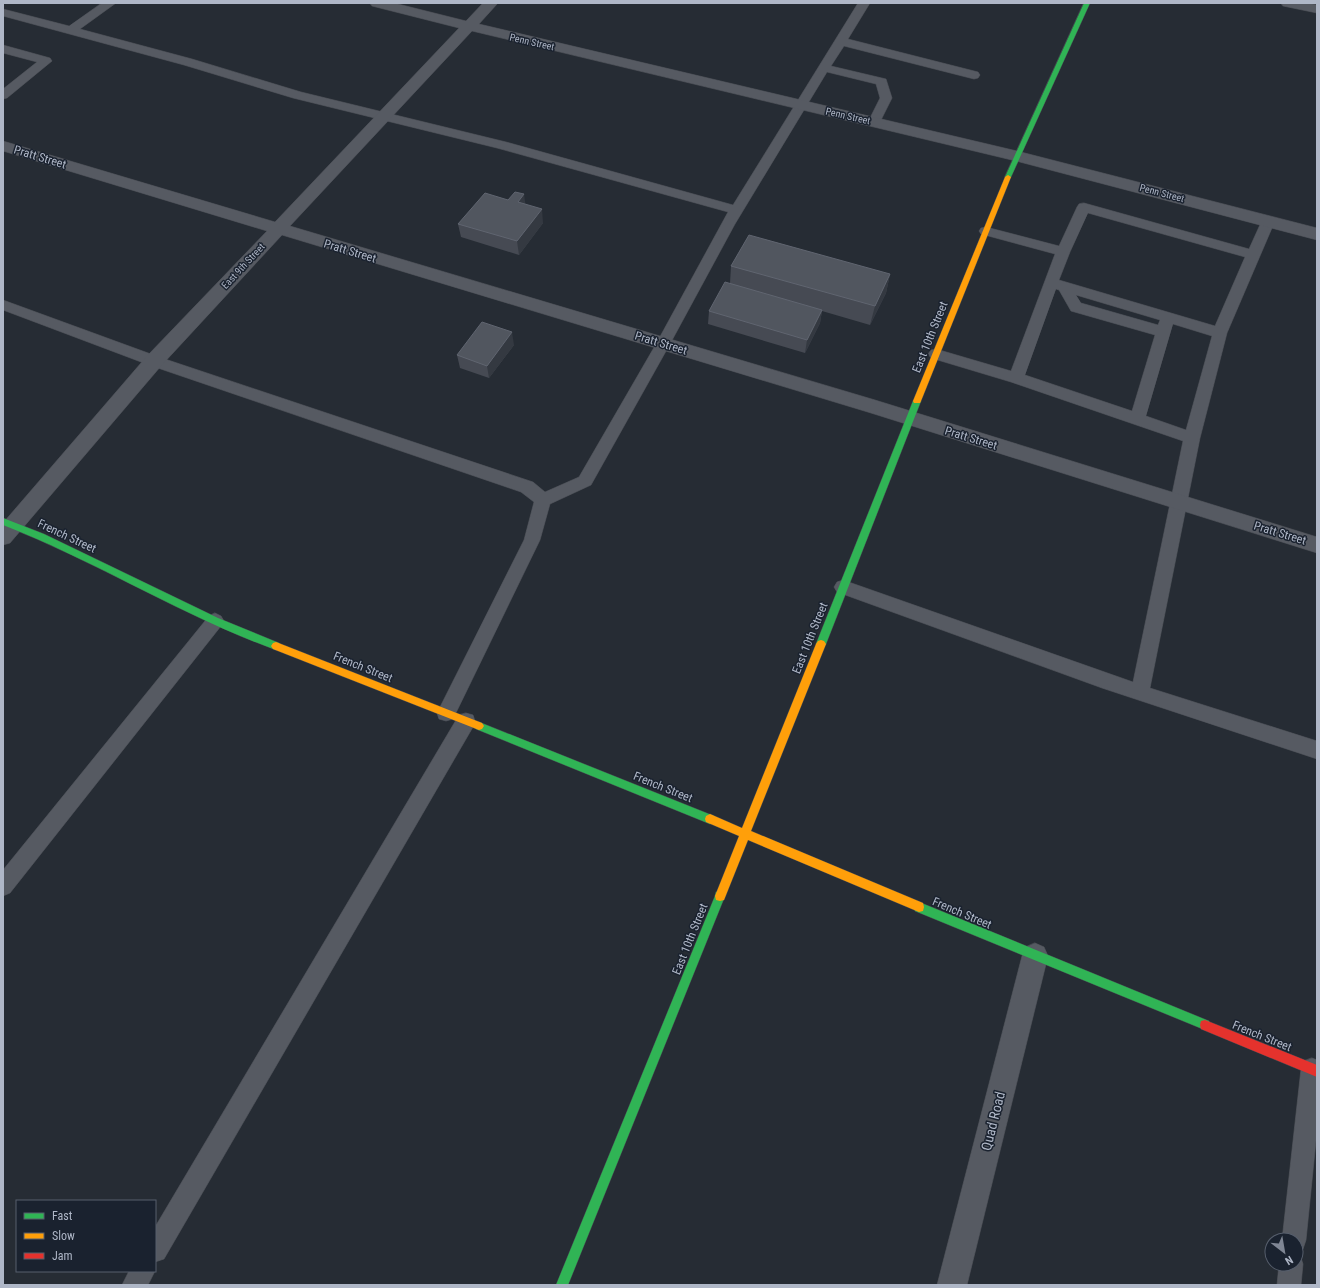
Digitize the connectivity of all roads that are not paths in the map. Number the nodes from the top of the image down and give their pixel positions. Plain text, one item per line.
1 (110, 3) edge
2 (377, 3) edge
3 (491, 3) edge
4 (862, 3) edge
5 (1087, 3) edge
6 (1288, 3) edge
7 (1317, 9) edge
8 (3, 12) edge
9 (467, 26) junction
10 (71, 30) junction
11 (840, 42) junction
12 (3, 49) edge
13 (824, 68) junction
14 (974, 75) dead end
15 (4, 94) edge
16 (801, 105) junction
17 (383, 116) junction
18 (874, 122) junction
19 (3, 146) edge
20 (1017, 156) junction
21 (736, 210) junction
22 (1268, 221) junction
23 (278, 229) junction
24 (986, 231) junction
25 (1317, 234) edge
26 (1063, 252) junction
27 (1254, 255) junction
28 (1058, 285) junction
29 (3, 305) edge
30 (1165, 324) junction
31 (1220, 333) junction
32 (664, 344) junction
33 (936, 354) junction
34 (154, 360) junction
35 (1016, 378) junction
36 (910, 419) junction
37 (1137, 419) junction
38 (1192, 438) junction
39 (543, 500) junction
40 (1179, 502) junction
41 (7, 528) edge
42 (1317, 545) edge
43 (843, 588) junction
44 (215, 620) junction
45 (1140, 693) junction
46 (446, 713) junction
47 (466, 721) junction
48 (1317, 750) edge
49 (745, 835) junction
50 (3, 886) edge
51 (1035, 956) junction
52 (1315, 1070) edge
53 (1295, 1232) edge
54 (156, 1248) edge
55 (142, 1272) edge
56 (1290, 1272) edge
57 (134, 1285) edge
58 (562, 1285) edge
59 (952, 1285) edge
60 (1289, 1285) edge

1 - 10 lane
2 - 9 street, Penn Street
3 - 9 street, East 9th Street
4 - 11 lane
5 - 20 main road, East 10th Street
6 - 7 street
8 - 10 lane
9 - 16 street, Penn Street
9 - 17 street, East 9th Street
10 - 17 lane
11 - 13 lane
11 - 14 lane
12 - 15 lane
13 - 16 lane
13 - 18 lane
16 - 18 street, Penn Street
16 - 21 lane
17 - 21 lane
17 - 23 street, East 9th Street
18 - 20 street, Penn Street
19 - 23 street, Pratt Street
20 - 22 street, Penn Street
20 - 24 main road, East 10th Street
21 - 32 lane
22 - 25 street, Penn Street
22 - 27 lane
23 - 32 street, Pratt Street
23 - 34 street, East 9th Street
24 - 26 lane
24 - 33 main road, East 10th Street
26 - 27 lane
26 - 28 lane
27 - 31 lane
28 - 30 lane
28 - 35 lane
29 - 34 lane
30 - 31 lane
30 - 37 lane
31 - 38 lane
32 - 36 street, Pratt Street
32 - 39 lane
33 - 35 lane
33 - 36 main road, East 10th Street
34 - 39 lane
34 - 41 street, East 9th Street
35 - 37 lane
36 - 40 street, Pratt Street
36 - 43 main road, East 10th Street
37 - 38 lane
38 - 40 lane
39 - 46 lane
40 - 42 street, Pratt Street
40 - 45 lane
41 - 44 main road, French Street
43 - 45 lane
43 - 49 main road, East 10th Street
44 - 46 main road, French Street
44 - 50 lane
45 - 48 lane
46 - 47 main road, French Street
47 - 49 main road, French Street
47 - 54 lane
49 - 51 main road, French Street
49 - 58 main road, East 10th Street
51 - 52 main road, French Street
51 - 59 street, Quad Road
52 - 53 lane
55 - 57 lane
56 - 60 lane

